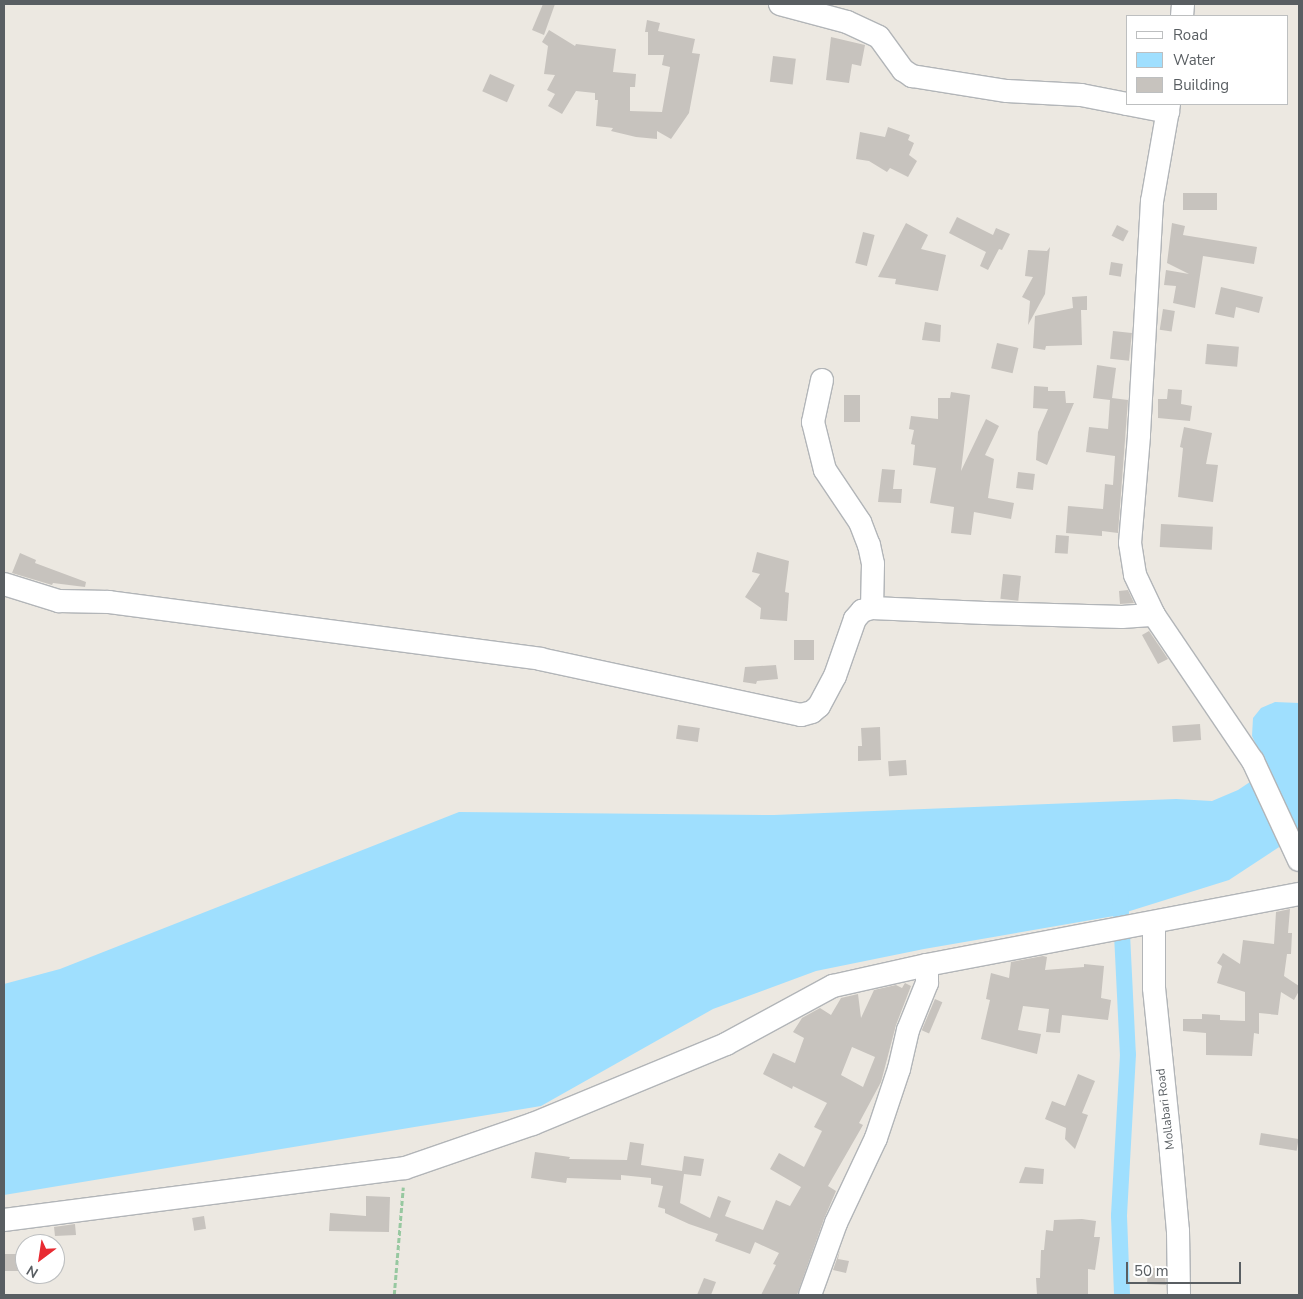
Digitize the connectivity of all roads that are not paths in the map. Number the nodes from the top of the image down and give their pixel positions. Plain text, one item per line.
1 (780, 4) edge
2 (1126, 104) edge
3 (1138, 105) edge
4 (1169, 108) edge
5 (822, 380) dead end
6 (4, 584) edge
7 (872, 608) junction
8 (1154, 615) junction
9 (1295, 853) edge
10 (1299, 894) edge
11 (1144, 924) junction
12 (927, 965) junction
13 (4, 1220) edge
14 (810, 1295) edge
15 (1179, 1295) edge

1 - 2 street
3 - 4 street
4 - 8 street
5 - 7 street
6 - 7 street
7 - 8 street
8 - 9 street
10 - 11 street
11 - 12 street
11 - 15 street, Mollabari Road
12 - 13 street
12 - 14 street

